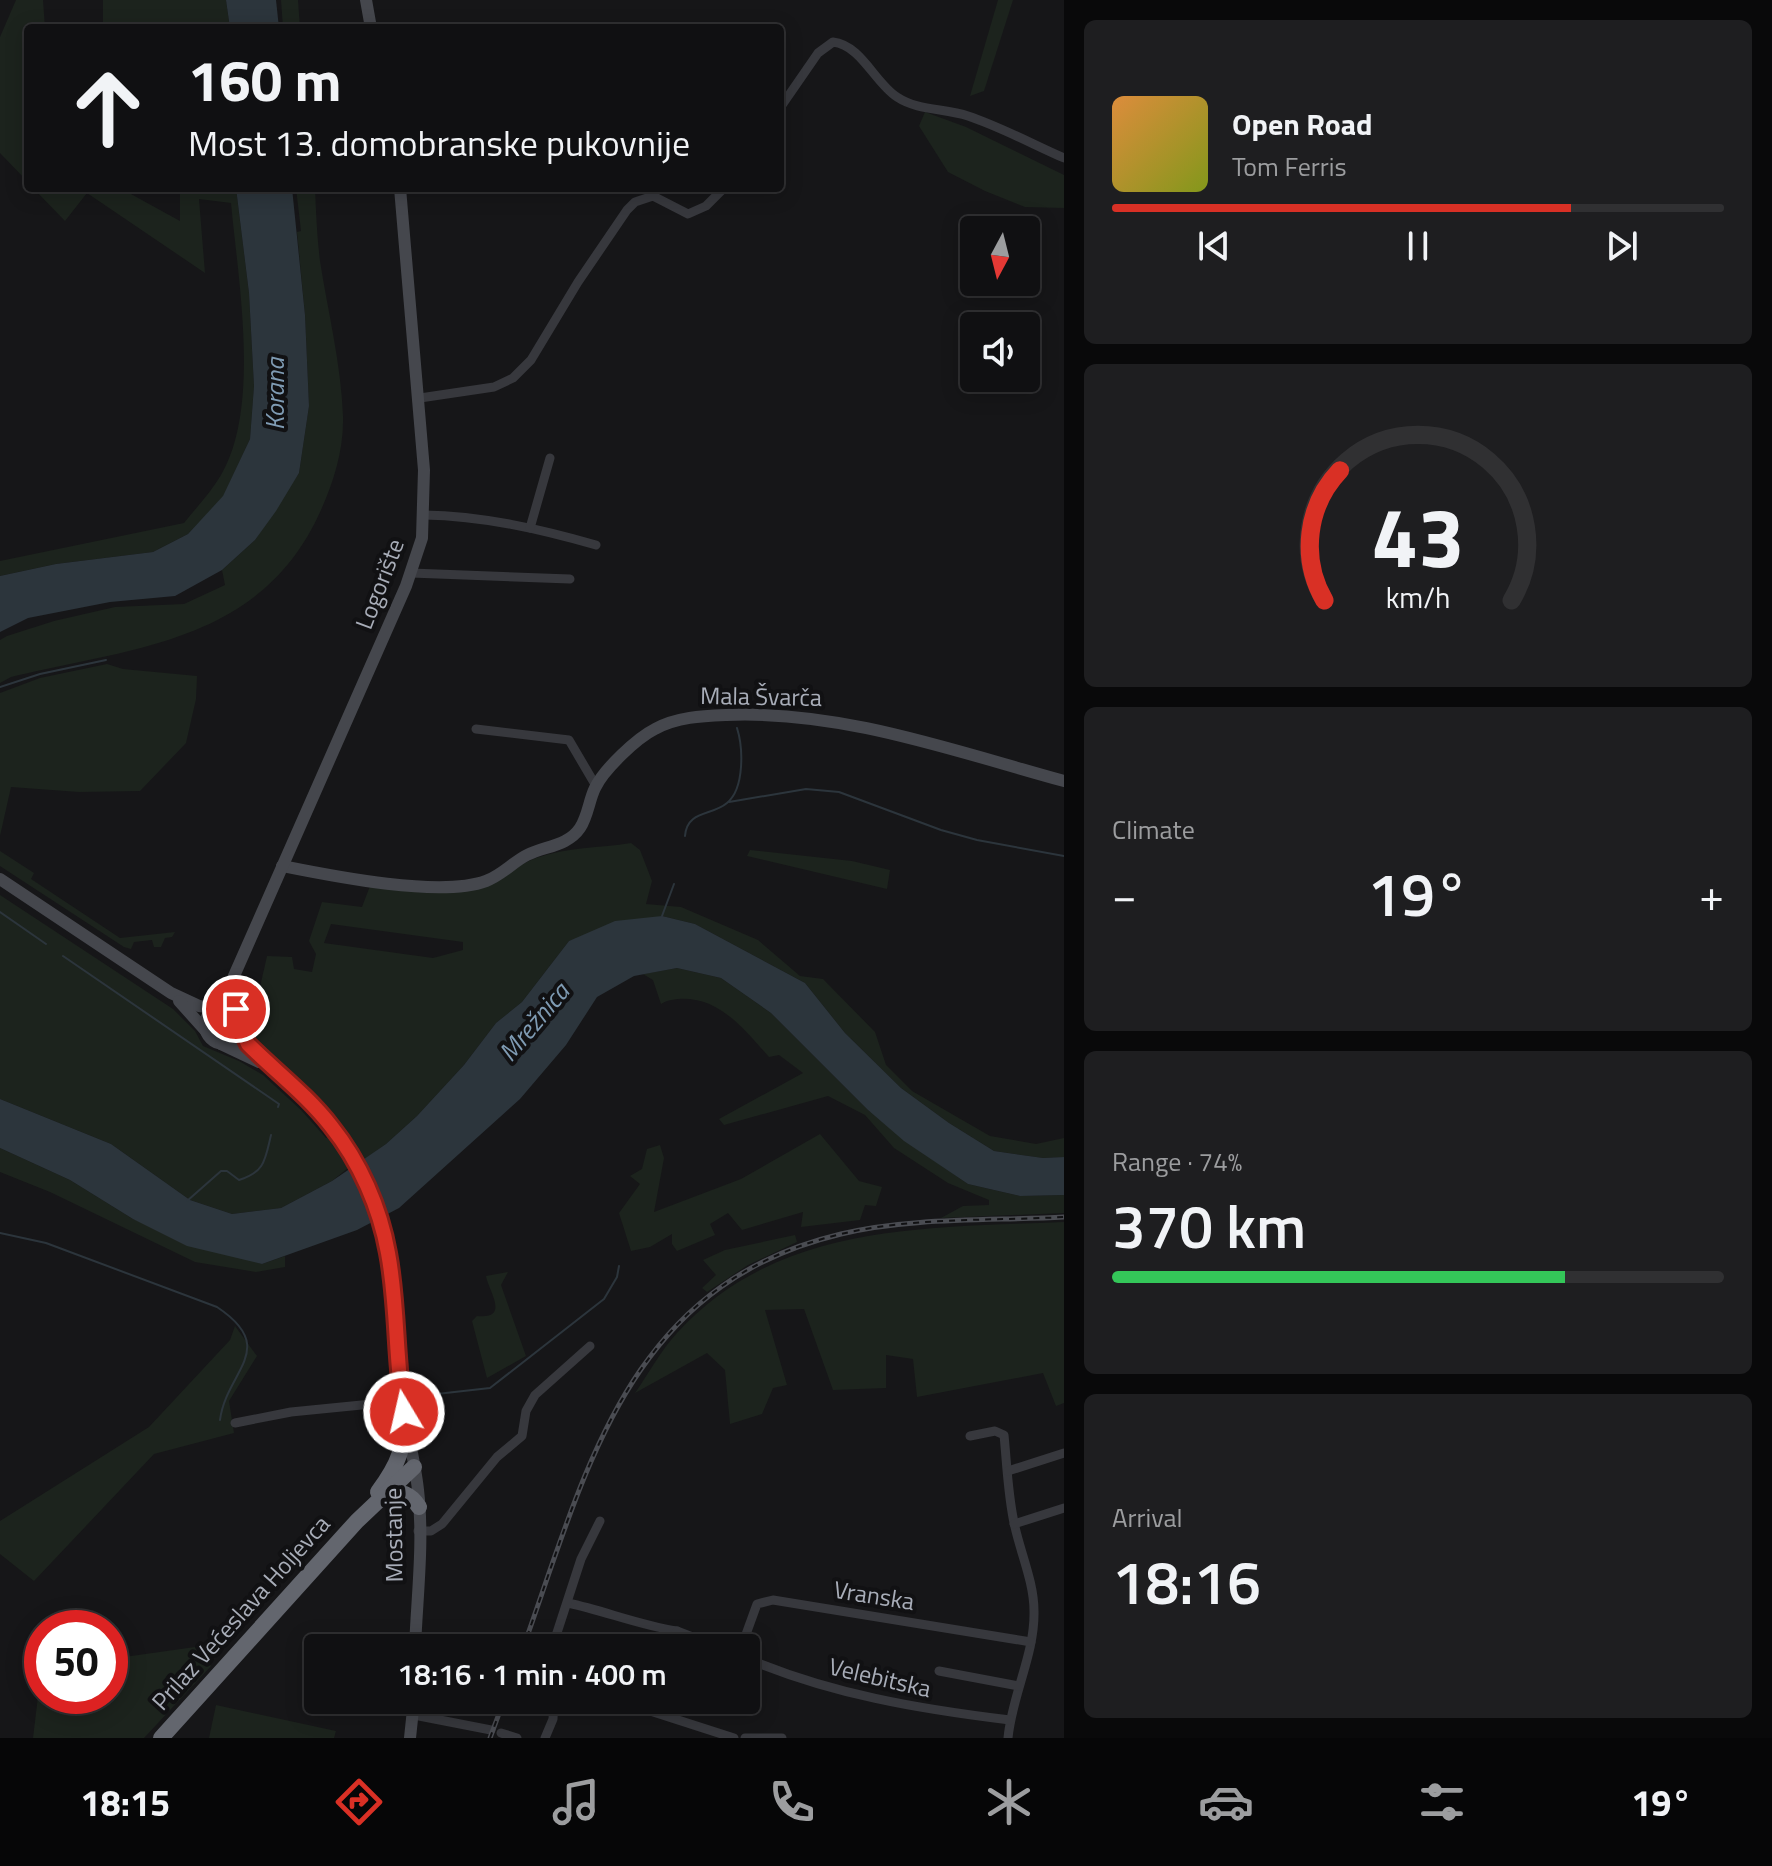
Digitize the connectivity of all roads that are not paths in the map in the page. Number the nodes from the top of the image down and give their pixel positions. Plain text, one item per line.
1 (366, 0) edge
2 (370, 24) edge
3 (784, 102) edge
4 (1064, 158) edge
5 (400, 192) edge
6 (720, 192) edge
7 (420, 398) junction
8 (550, 458) dead end
9 (424, 515) junction
10 (530, 528) junction
11 (596, 545) dead end
12 (411, 573) junction
13 (570, 579) dead end
14 (476, 729) dead end
15 (1064, 781) edge
16 (596, 786) junction
17 (282, 866) junction
18 (0, 879) edge
19 (237, 967) junction
20 (171, 993) junction
21 (216, 1007) junction
22 (240, 1013) junction
23 (205, 1030) junction
24 (243, 1031) junction
25 (221, 1044) junction
26 (275, 1071) junction
27 (590, 1346) dead end
28 (403, 1407) junction
29 (235, 1423) dead end
30 (970, 1436) dead end
31 (1064, 1453) edge
32 (396, 1467) junction
33 (414, 1467) junction
34 (1008, 1471) junction
35 (386, 1495) junction
36 (419, 1507) junction
37 (1064, 1508) edge
38 (357, 1521) junction
39 (600, 1521) dead end
40 (1014, 1524) junction
41 (418, 1531) junction
42 (568, 1603) junction
43 (677, 1631) junction
44 (415, 1634) edge
45 (557, 1634) edge
46 (675, 1634) edge
47 (685, 1634) edge
48 (746, 1634) edge
49 (1031, 1642) junction
50 (760, 1663) edge
51 (939, 1671) dead end
52 (1019, 1686) junction
53 (553, 1714) edge
54 (659, 1714) edge
55 (414, 1715) joint
56 (1010, 1720) junction
57 (161, 1738) edge
58 (410, 1738) edge
59 (517, 1738) edge
60 (545, 1738) edge
61 (734, 1738) edge
62 (745, 1738) edge
63 (782, 1738) edge
64 (1008, 1738) edge

1 - 2 main road
3 - 4 street
5 - 7 main road, Logorište
6 - 7 street
7 - 9 main road, Logorište
8 - 10 street
9 - 10 street
9 - 12 main road, Logorište
10 - 11 street
12 - 13 street
12 - 17 main road, Logorište
14 - 16 street
15 - 16 main road, Mala Švarča
16 - 17 main road, Mala Švarča
17 - 19 main road, Logorište
18 - 20 main road
19 - 21 main road, Logorište
19 - 22 main road, Logorište
20 - 21 main road
20 - 23 main road
21 - 22 main road
21 - 23 main road
22 - 24 main road
23 - 25 main road
24 - 25 main road
24 - 26 main road
25 - 26 main road
26 - 28 main road, Mostanje
27 - 41 street
28 - 29 street
28 - 32 highway, Prilaz Većeslava Holjevca
28 - 33 main road, Mostanje
30 - 34 street
31 - 34 street
32 - 33 highway
32 - 38 highway, Prilaz Većeslava Holjevca
33 - 35 highway, Prilaz Većeslava Holjevca
33 - 36 main road, Mostanje
34 - 40 street
35 - 36 highway
35 - 38 highway, Prilaz Većeslava Holjevca
36 - 41 main road, Mostanje
37 - 40 street
38 - 57 highway, Prilaz Većeslava Holjevca
39 - 42 street
40 - 49 street
41 - 44 main road, Mostanje
42 - 43 street
42 - 45 street
43 - 46 street
43 - 47 street
48 - 49 street, Vranska
49 - 52 street
50 - 56 street, Velebitska
51 - 52 street
52 - 56 street
53 - 60 street
54 - 61 street
55 - 58 main road
55 - 59 street
56 - 64 street
62 - 63 street

